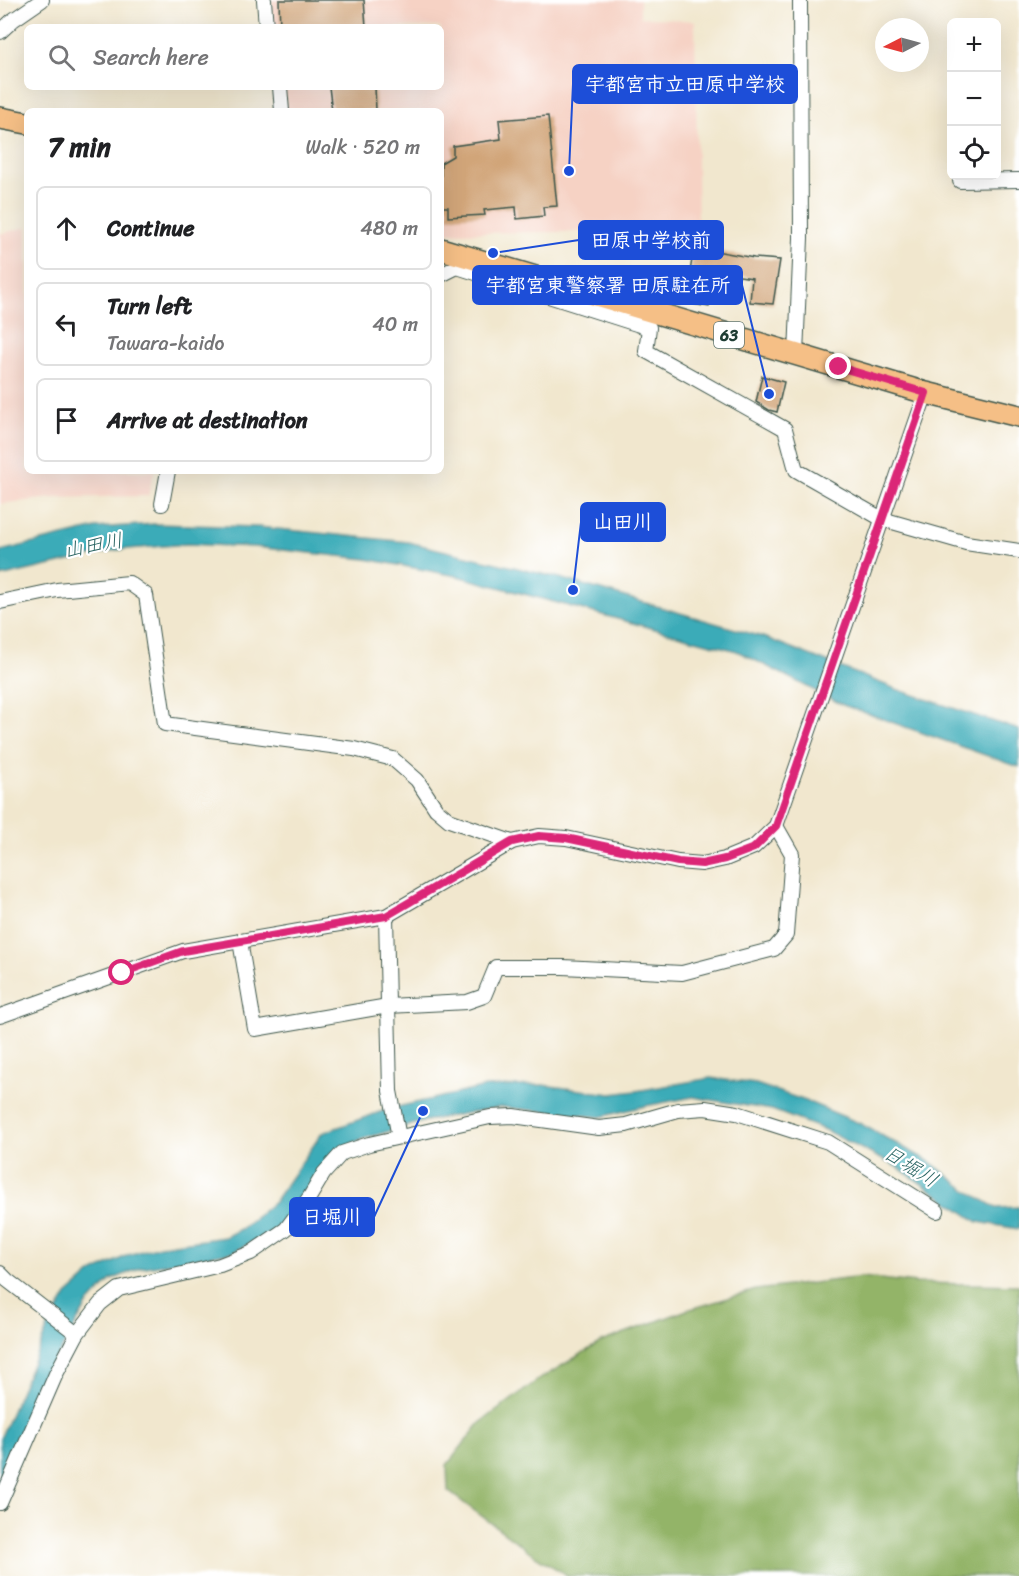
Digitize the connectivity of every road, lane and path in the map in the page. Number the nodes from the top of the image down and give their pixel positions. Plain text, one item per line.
1 (42, 0) edge
2 (264, 0) edge
3 (800, 0) edge
4 (266, 24) edge
5 (0, 32) edge
6 (280, 90) edge
7 (282, 108) edge
8 (0, 118) edge
9 (24, 122) edge
10 (1019, 180) edge
11 (960, 181) dead end
12 (444, 250) edge
13 (444, 274) edge
14 (796, 354) junction
15 (926, 393) junction
16 (1019, 416) edge
17 (167, 474) edge
18 (162, 504) dead end
19 (882, 519) junction
20 (1019, 551) edge
21 (0, 602) edge
22 (776, 826) junction
23 (512, 842) junction
24 (386, 916) junction
25 (240, 941) junction
26 (388, 1006) junction
27 (0, 1016) edge
28 (399, 1137) junction
29 (937, 1212) dead end
30 (0, 1273) edge
31 (77, 1334) junction
32 (0, 1503) edge

1 - 5 street
2 - 4 street
3 - 14 street
6 - 7 street
8 - 9 main road
10 - 11 street
12 - 14 main road, 63
13 - 19 street
14 - 15 main road, 63
15 - 16 main road, 63
15 - 19 street
17 - 18 street
19 - 20 street
19 - 22 street
21 - 23 street
22 - 23 street
22 - 26 street
23 - 24 street
24 - 25 street
24 - 26 street
25 - 26 street
25 - 27 street
26 - 28 street
28 - 29 street
28 - 31 street
30 - 31 street
31 - 32 street

